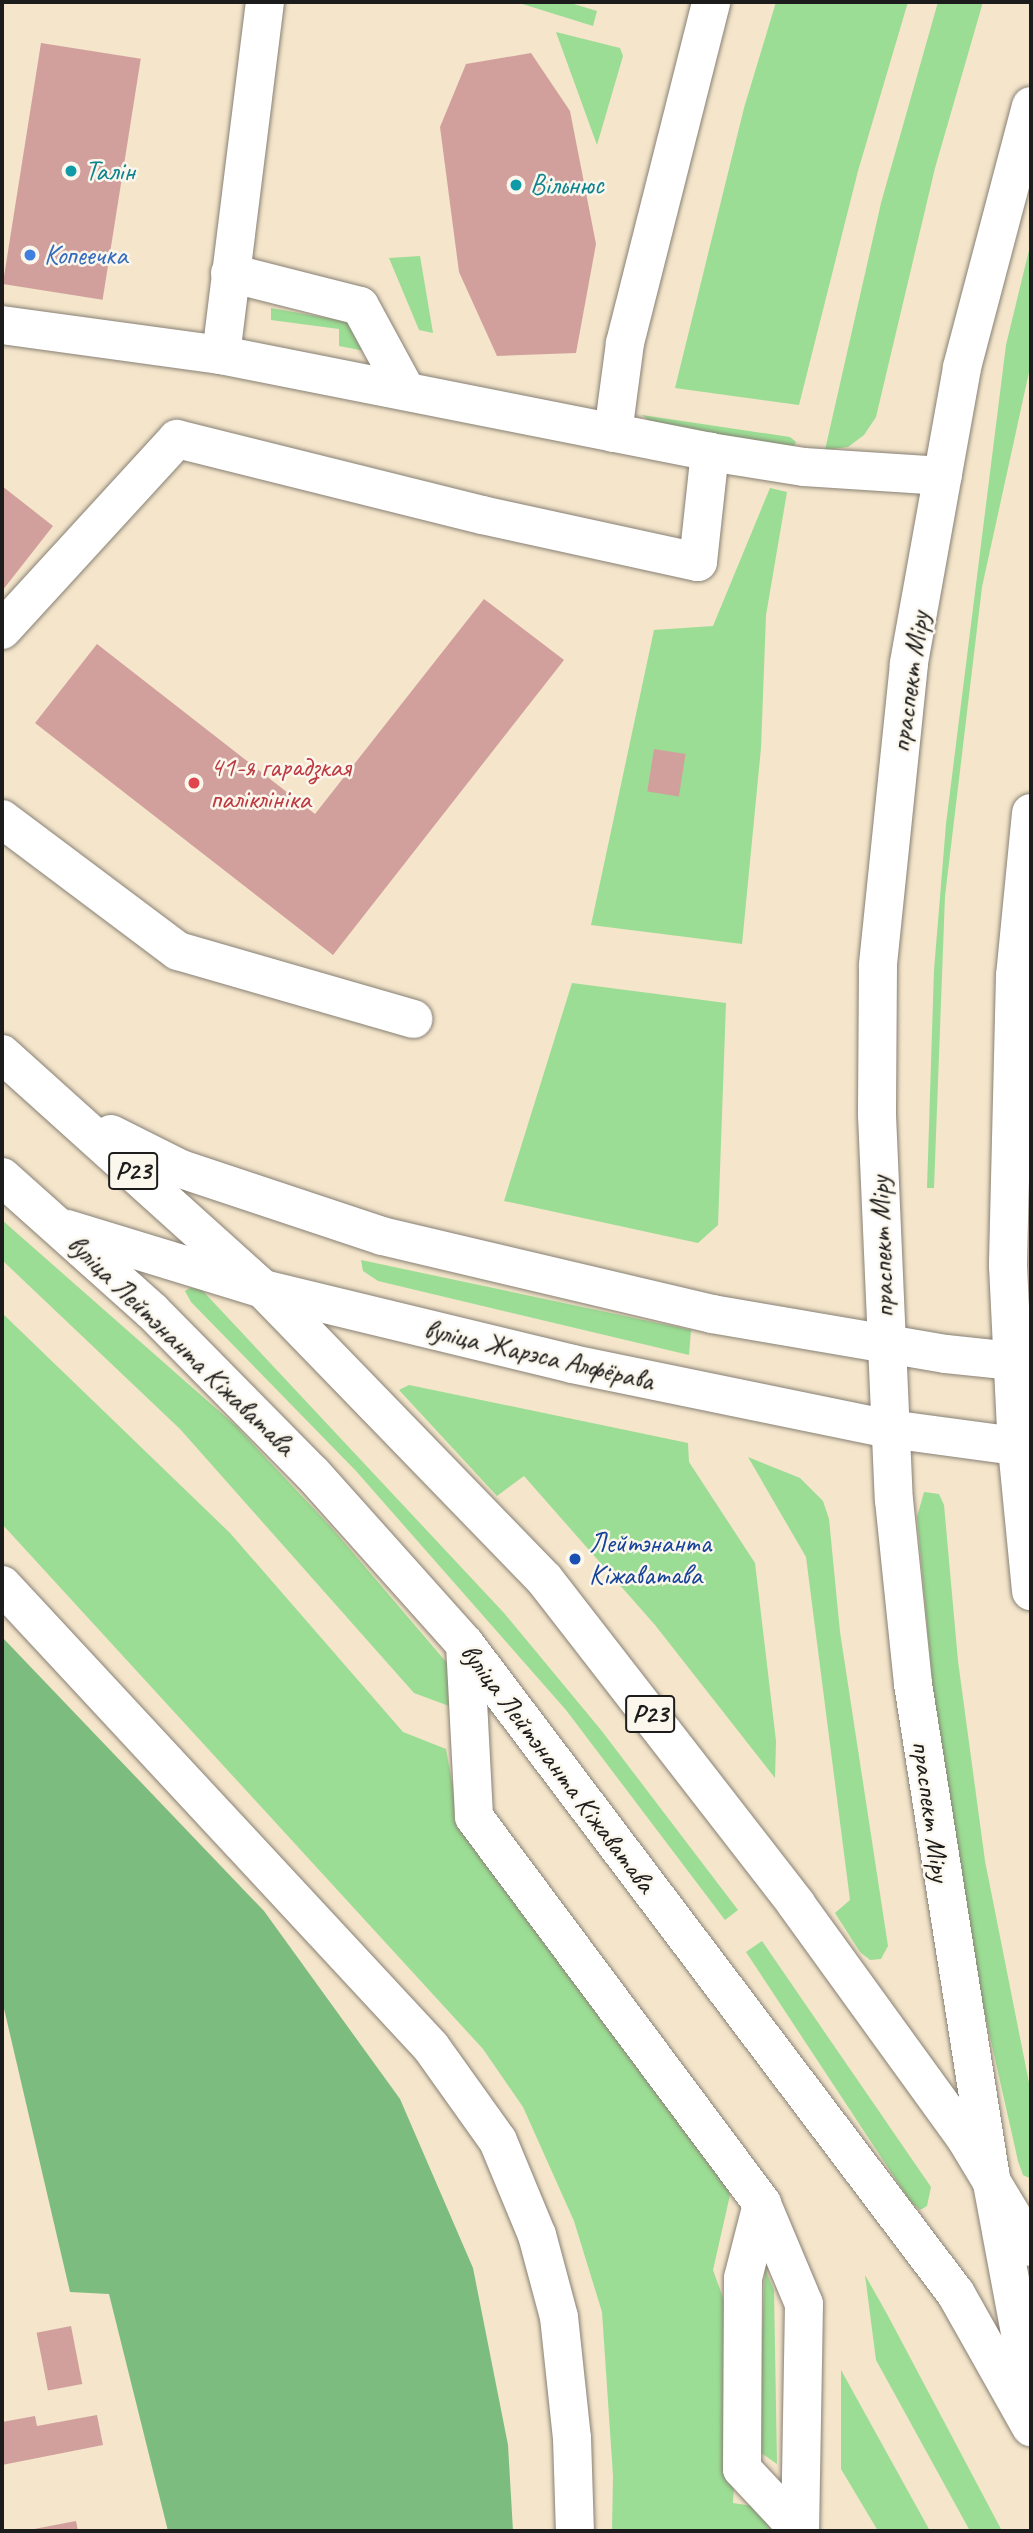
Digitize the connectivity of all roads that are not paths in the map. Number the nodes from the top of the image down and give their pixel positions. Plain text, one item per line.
1 (265, 2) edge
2 (711, 2) edge
3 (1031, 106) edge
4 (230, 273) junction
5 (2, 325) edge
6 (222, 355) junction
7 (405, 389) junction
8 (613, 433) junction
9 (710, 452) junction
10 (943, 476) junction
11 (2, 630) edge
12 (1031, 813) edge
13 (2, 819) edge
14 (413, 1019) dead end
15 (2, 1054) edge
16 (68, 1113) junction
17 (2, 1177) edge
18 (55, 1225) junction
19 (263, 1289) junction
20 (886, 1344) junction
21 (1022, 1363) edge
22 (890, 1429) junction
23 (1024, 1448) edge
24 (2, 1585) edge
25 (1031, 1591) edge
26 (465, 1644) junction
27 (990, 2178) junction
28 (762, 2204) junction
29 (1031, 2247) edge
30 (1031, 2391) edge
31 (1031, 2427) edge
32 (575, 2531) edge
33 (800, 2531) edge

1 - 4 main road
2 - 8 main road
3 - 10 main road, праспект Міру
4 - 6 main road
4 - 7 main road
5 - 6 main road
6 - 7 main road
7 - 8 main road
8 - 9 main road
9 - 10 main road
9 - 11 main road
10 - 20 main road, праспект Міру
12 - 21 main road
13 - 14 main road
15 - 16 main road, Р23
16 - 19 main road, Р23
16 - 20 main road
17 - 18 main road, вуліца Лейтэнанта Кіжаватава
18 - 19 main road, вуліца Жарэса Алфёрава
18 - 26 main road, вуліца Лейтэнанта Кіжаватава
19 - 22 main road, вуліца Жарэса Алфёрава
19 - 27 main road, Р23
20 - 21 main road
20 - 22 main road, праспект Міру
21 - 23 main road
22 - 23 main road, вуліца Жарэса Алфёрава
22 - 27 main road, праспект Міру
23 - 25 main road
24 - 32 main road
26 - 28 main road
26 - 31 main road, вуліца Лейтэнанта Кіжаватава
27 - 29 main road, Р23
27 - 30 main road, праспект Міру
28 - 33 main road
28 - 33 main road

